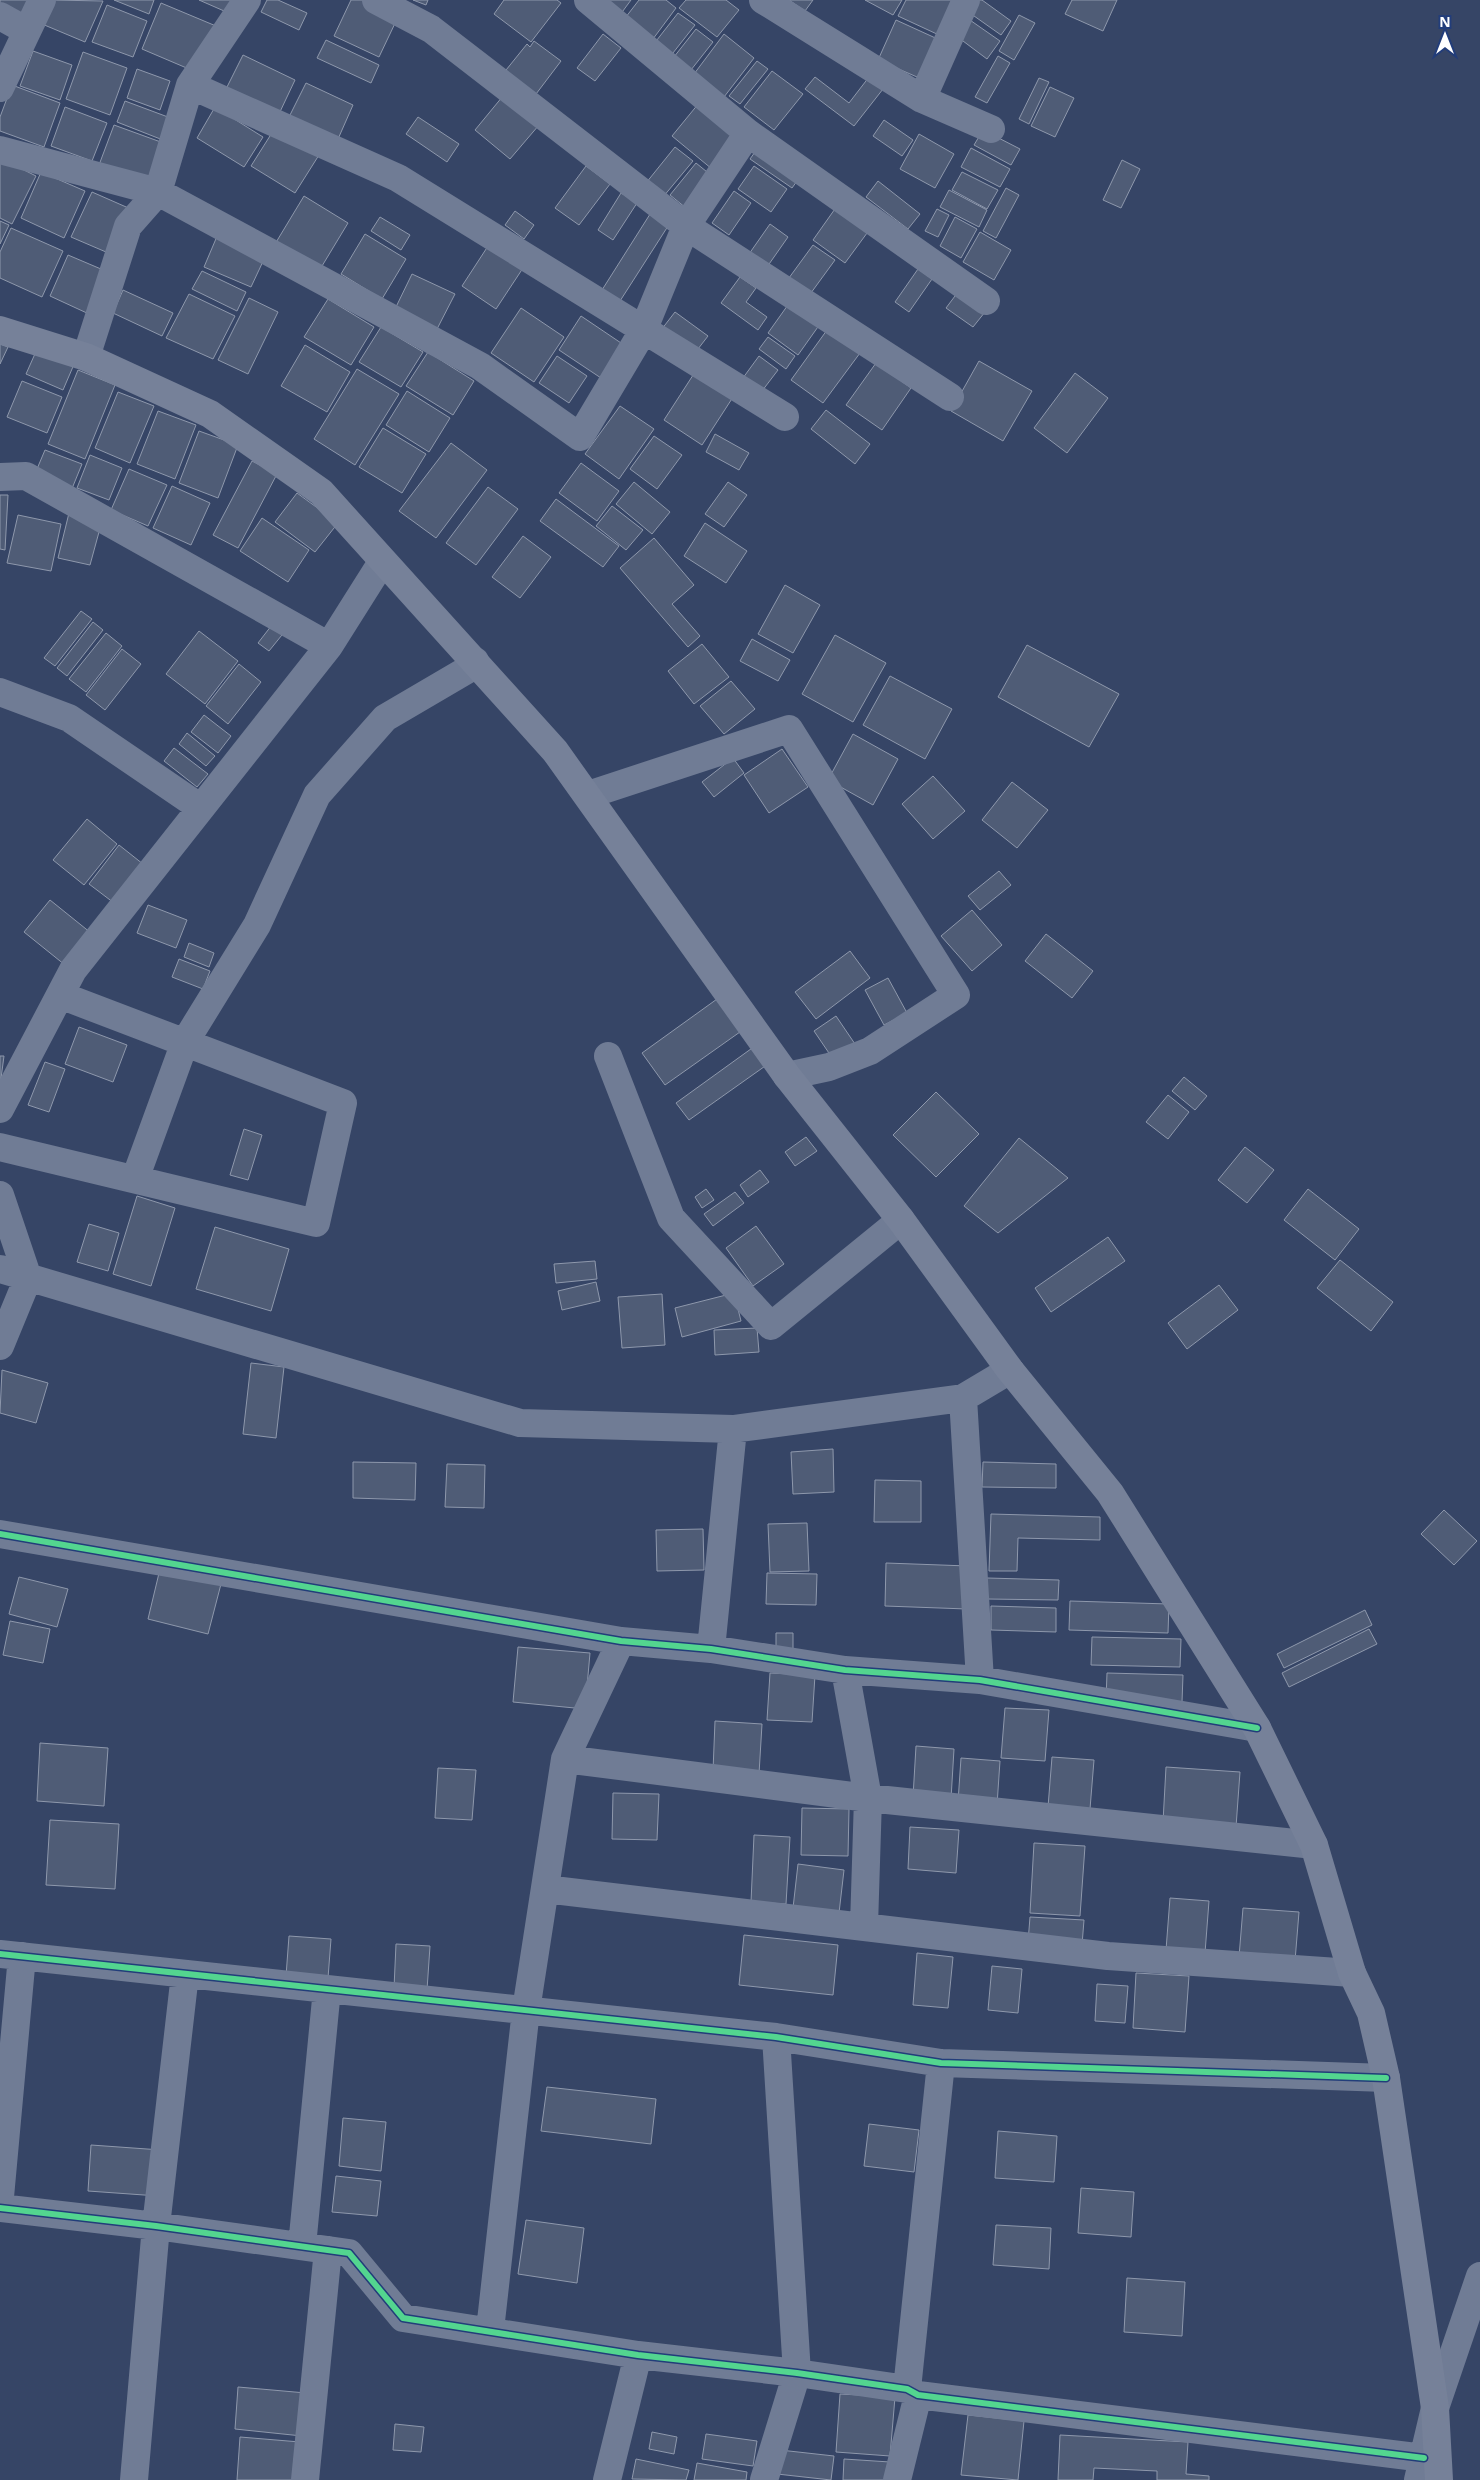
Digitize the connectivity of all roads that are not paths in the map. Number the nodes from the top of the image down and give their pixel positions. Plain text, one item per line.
1 (42, 0) edge
2 (247, 0) edge
3 (376, 0) edge
4 (588, 0) edge
5 (763, 0) edge
6 (966, 0) edge
7 (0, 16) edge
8 (27, 31) junction
9 (190, 85) junction
10 (0, 88) edge
11 (922, 99) junction
12 (992, 129) dead end
13 (748, 133) junction
14 (0, 150) edge
15 (158, 192) junction
16 (686, 226) junction
17 (986, 301) dead end
18 (0, 330) edge
19 (644, 331) junction
20 (86, 357) junction
21 (950, 396) dead end
22 (785, 417) dead end
23 (0, 476) edge
24 (382, 562) junction
25 (329, 646) junction
26 (475, 660) junction
27 (0, 692) edge
28 (588, 795) junction
29 (201, 808) junction
30 (60, 995) junction
31 (185, 1042) junction
32 (608, 1056) dead end
33 (787, 1076) junction
34 (0, 1109) edge
35 (0, 1147) edge
36 (135, 1180) junction
37 (0, 1195) edge
38 (900, 1220) junction
39 (0, 1270) edge
40 (28, 1278) junction
41 (0, 1346) edge
42 (1010, 1370) junction
43 (963, 1398) junction
44 (733, 1429) junction
45 (0, 1534) edge
46 (621, 1640) junction
47 (711, 1649) junction
48 (845, 1670) junction
49 (980, 1680) junction
50 (1257, 1728) junction
51 (565, 1759) junction
52 (868, 1798) junction
53 (1314, 1845) junction
54 (545, 1889) junction
55 (864, 1926) junction
56 (11, 1955) edge
57 (1352, 1973) junction
58 (185, 1974) junction
59 (327, 1988) junction
60 (526, 2010) junction
61 (776, 2037) junction
62 (941, 2063) junction
63 (1386, 2078) junction
64 (0, 2197) edge
65 (0, 2208) edge
66 (156, 2226) junction
67 (302, 2246) junction
68 (328, 2250) junction
69 (1480, 2276) edge
70 (490, 2330) junction
71 (638, 2355) junction
72 (797, 2373) junction
73 (913, 2392) junction
74 (1435, 2408) junction
75 (1421, 2469) edge
76 (134, 2480) edge
77 (304, 2480) edge
78 (607, 2480) edge
79 (764, 2480) edge
80 (897, 2480) edge
81 (1439, 2480) edge

1 - 8 street
2 - 9 street
3 - 16 street
4 - 13 street
5 - 11 street
6 - 11 street
7 - 8 street
8 - 10 street
9 - 15 street
9 - 19 street
11 - 12 street
13 - 16 street
13 - 17 street
14 - 15 street
15 - 19 street
15 - 20 street
16 - 19 street
16 - 21 street
18 - 20 main road
19 - 22 street
20 - 24 main road
23 - 25 street
24 - 25 street
24 - 26 main road
25 - 29 street
26 - 28 main road
26 - 31 street
27 - 29 street
28 - 33 main road
28 - 33 street
29 - 30 street
30 - 31 street
30 - 34 street
31 - 36 street
31 - 36 street
32 - 38 street
33 - 38 main road
35 - 36 street
37 - 40 street
38 - 42 main road
39 - 40 street
40 - 41 street
40 - 44 street
42 - 43 street
42 - 50 main road
43 - 44 street
43 - 49 street
44 - 47 street
45 - 46 street
46 - 47 street
46 - 51 street
47 - 48 street
48 - 49 street
48 - 52 street
49 - 50 street
50 - 53 main road
51 - 52 street
51 - 54 street
52 - 53 street
52 - 55 street
53 - 57 main road
54 - 55 street
54 - 60 street
55 - 57 street
56 - 58 street
56 - 64 street
57 - 63 main road
58 - 59 street
58 - 66 street
59 - 60 street
59 - 67 street
60 - 61 street
60 - 70 street
61 - 62 street
61 - 72 street
62 - 63 street
62 - 73 street
63 - 74 main road
65 - 66 street
66 - 67 street
66 - 76 street
67 - 68 street
68 - 70 street
68 - 77 street
69 - 74 street
70 - 71 street
71 - 72 street
71 - 78 street
72 - 73 street
72 - 79 street
73 - 75 street
73 - 80 street
74 - 75 street
74 - 81 main road

